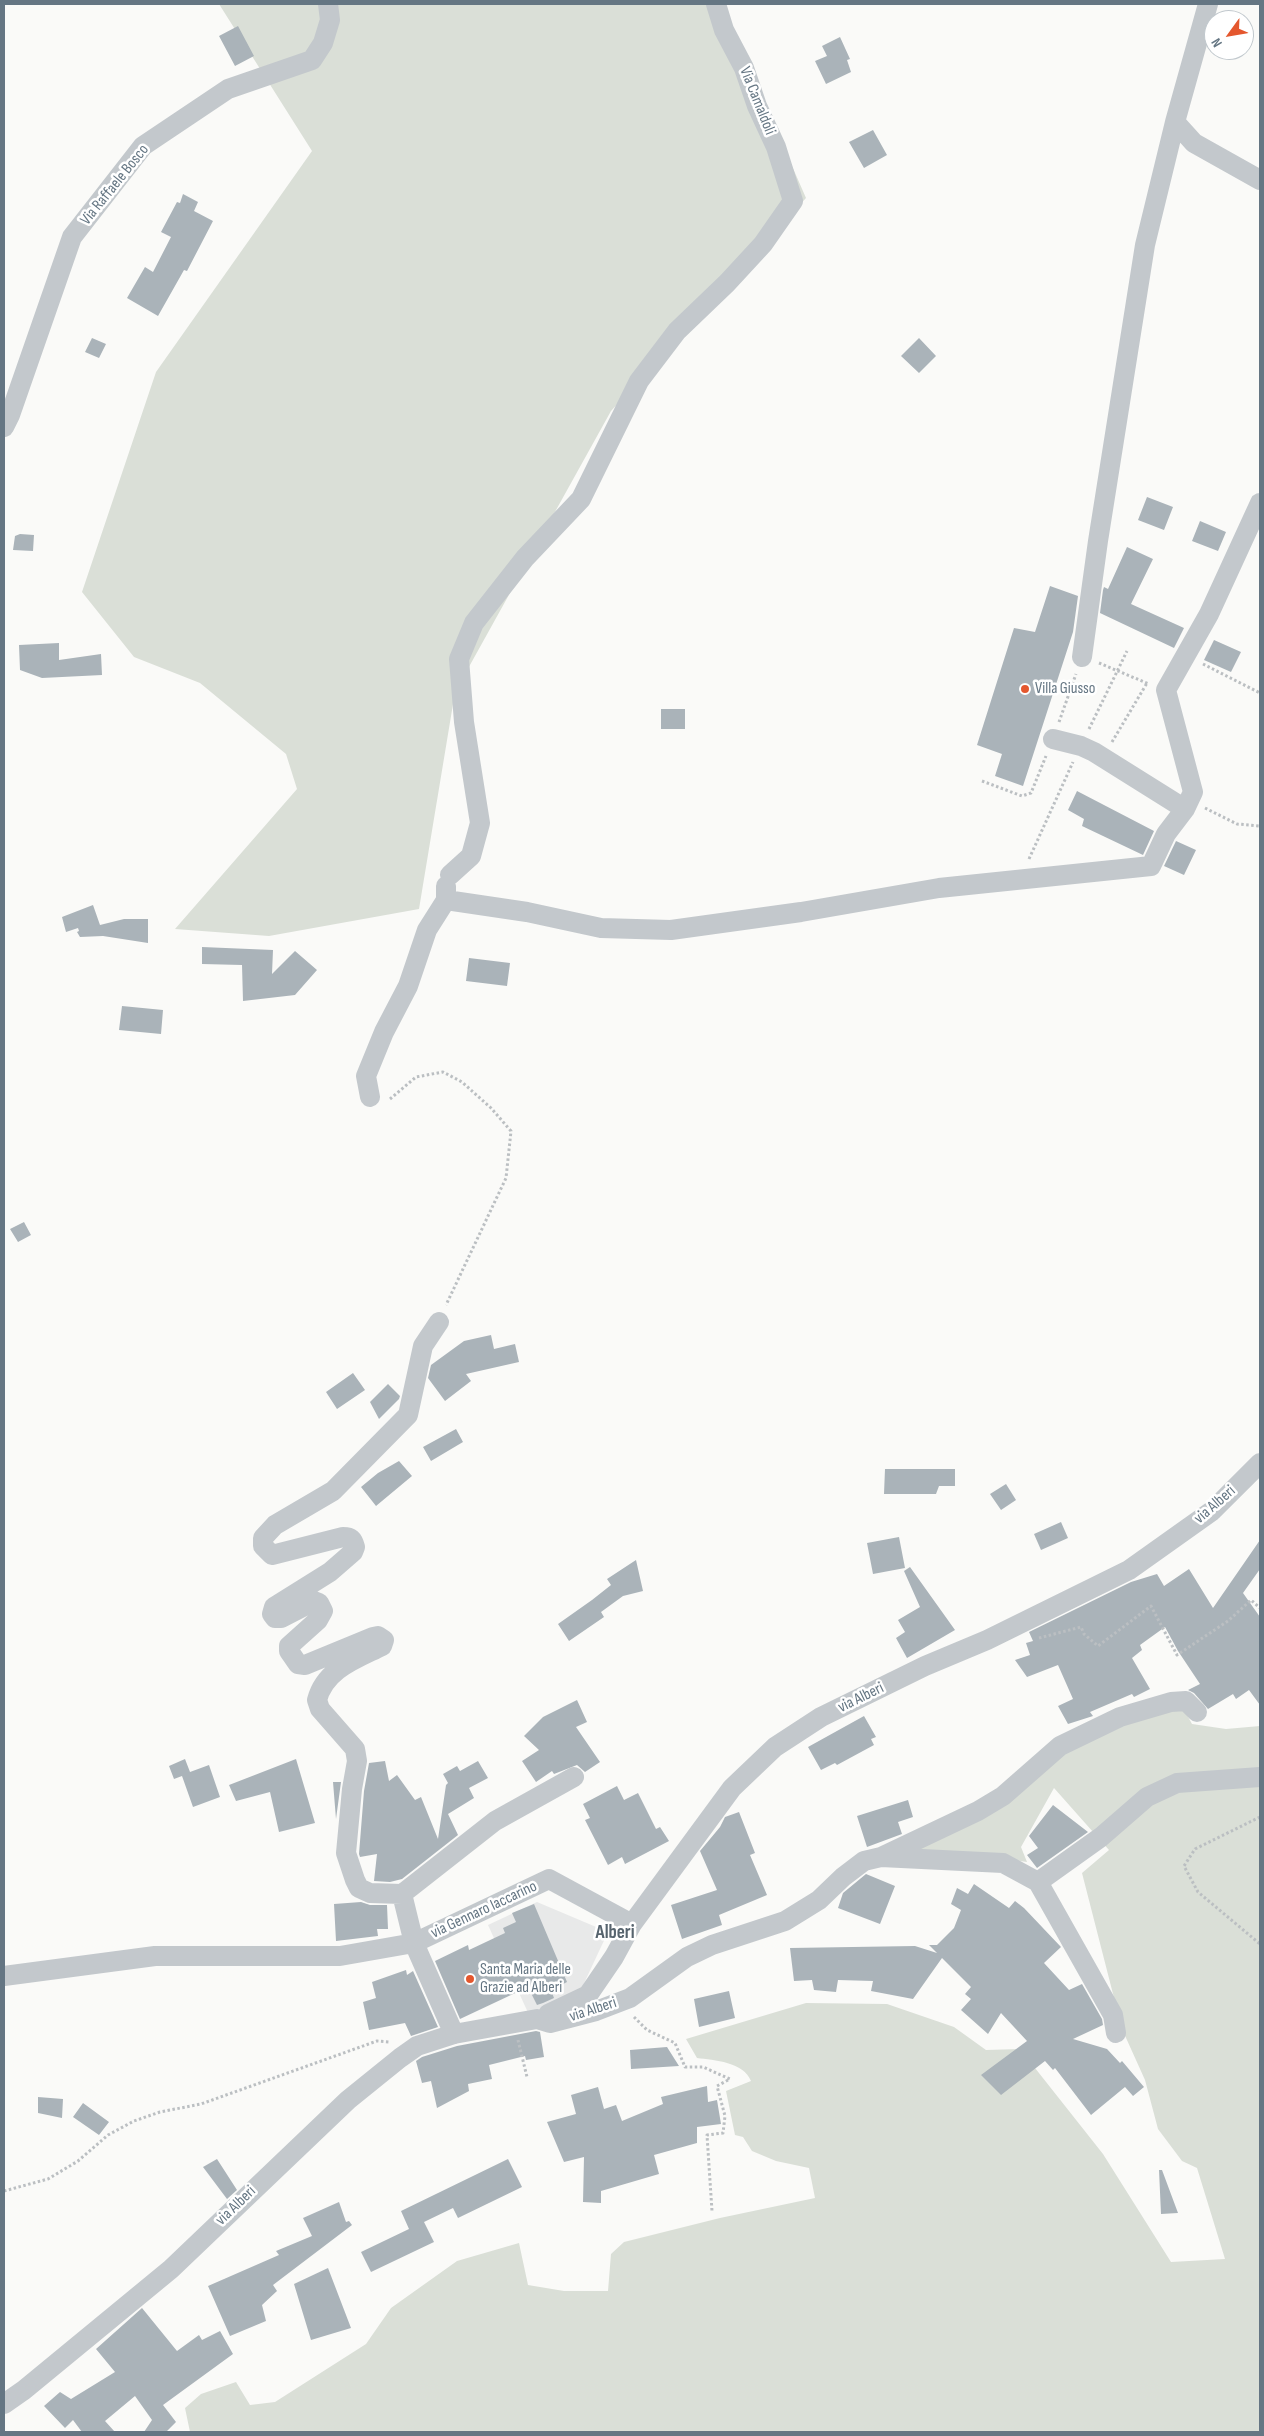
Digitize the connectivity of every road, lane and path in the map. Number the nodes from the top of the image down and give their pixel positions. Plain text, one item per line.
1 (328, 4) edge
2 (716, 4) edge
3 (1208, 4) edge
4 (1175, 122) junction
5 (1260, 180) edge
6 (4, 427) edge
7 (1260, 503) edge
8 (1186, 654) junction
9 (1082, 657) dead end
10 (1118, 670) dead end
11 (1147, 683) junction
12 (1166, 690) junction
13 (1260, 693) edge
14 (1053, 739) dead end
15 (1103, 758) junction
16 (1187, 804) junction
17 (1260, 826) edge
18 (447, 887) junction
19 (370, 1097) joint
20 (439, 1322) joint
21 (1260, 1463) edge
22 (1260, 1608) edge
23 (1034, 1639) dead end
24 (1197, 1712) dead end
25 (574, 1777) dead end
26 (1260, 1777) edge
27 (1260, 1817) edge
28 (881, 1857) junction
29 (1038, 1882) junction
30 (402, 1894) junction
31 (632, 1924) junction
32 (414, 1943) junction
33 (1260, 1944) edge
34 (4, 1976) edge
35 (625, 2000) junction
36 (537, 2019) junction
37 (514, 2023) junction
38 (1116, 2033) dead end
39 (454, 2034) junction
40 (417, 2046) junction
41 (527, 2077) dead end
42 (4, 2191) edge
43 (712, 2211) dead end
44 (4, 2404) edge

1 - 6 street, Via Raffaele Bosco
2 - 18 street, Via Camaldoli
3 - 4 street
4 - 5 street
4 - 9 street
7 - 8 street
8 - 12 street
8 - 13 path
10 - 11 path
11 - 12 path
11 - 15 path
12 - 16 street
14 - 15 street
15 - 16 street
16 - 17 path
16 - 18 street
18 - 19 street
19 - 20 path
20 - 30 street
21 - 31 street, via Alberi
22 - 23 path
24 - 28 street
25 - 30 street
26 - 29 street
27 - 33 path
28 - 29 street, via Alberi
28 - 35 street, via Alberi
29 - 38 street
30 - 32 street
31 - 32 street, via Gennaro Iaccarino
31 - 36 street, via Alberi
32 - 34 street
32 - 39 street
35 - 36 street, via Alberi
35 - 43 path
36 - 37 street, via Alberi
37 - 39 street, via Alberi
37 - 41 path
39 - 40 street, via Alberi
40 - 42 path
40 - 44 street, via Alberi

